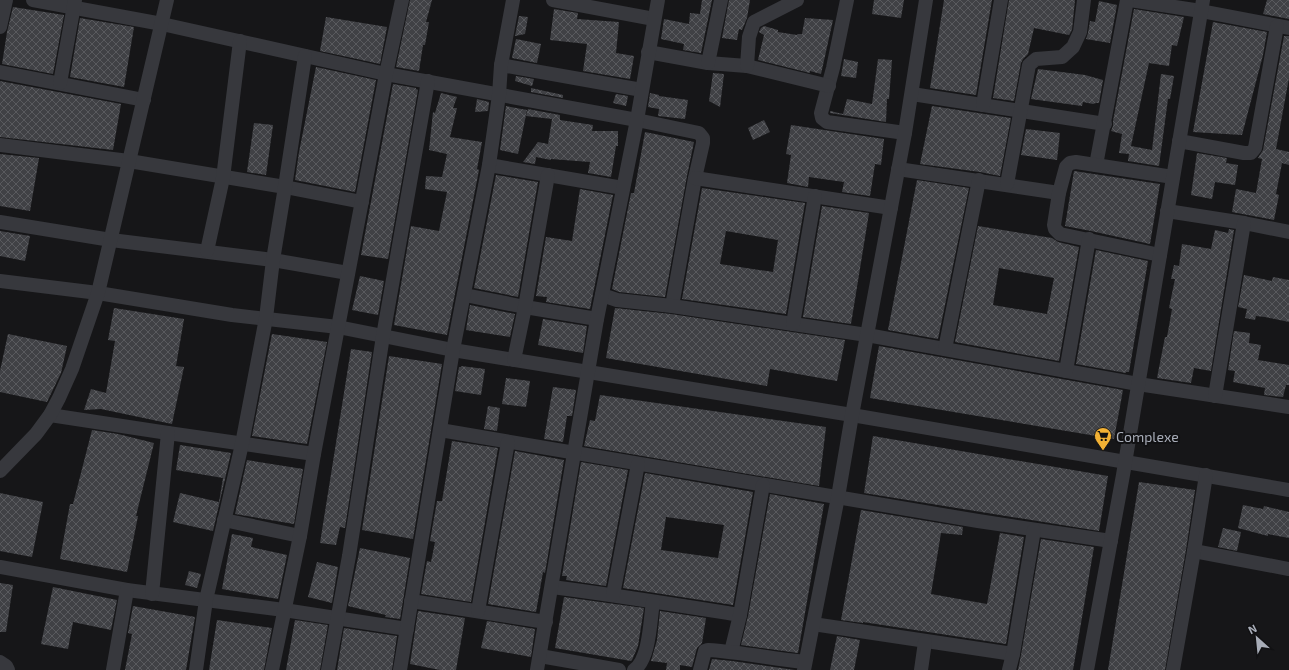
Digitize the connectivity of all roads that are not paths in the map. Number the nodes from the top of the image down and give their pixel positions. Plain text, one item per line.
1 (6, 0) edge
2 (34, 0) edge
3 (167, 0) edge
4 (402, 0) edge
5 (513, 0) edge
6 (553, 0) edge
7 (658, 0) edge
8 (721, 0) edge
9 (797, 0) edge
10 (847, 0) edge
11 (926, 0) edge
12 (1001, 0) edge
13 (1084, 0) edge
14 (1127, 0) edge
15 (1130, 0) edge
16 (589, 3) edge
17 (74, 4) edge
18 (1202, 6) edge
19 (654, 19) junction
20 (162, 24) junction
21 (0, 27) edge
22 (1283, 27) edge
23 (240, 41) junction
24 (648, 52) junction
25 (305, 56) junction
26 (708, 63) junction
27 (501, 65) junction
28 (747, 66) junction
29 (0, 72) edge
30 (386, 74) junction
31 (428, 81) junction
32 (60, 83) junction
33 (829, 86) junction
34 (642, 90) junction
35 (912, 94) junction
36 (499, 95) junction
37 (144, 100) junction
38 (983, 105) junction
39 (1021, 111) junction
40 (637, 120) junction
41 (1105, 124) junction
42 (905, 133) junction
43 (1179, 141) junction
44 (0, 145) edge
45 (129, 161) junction
46 (489, 165) junction
47 (1096, 165) junction
48 (898, 169) junction
49 (548, 175) junction
50 (1173, 177) junction
51 (223, 178) junction
52 (695, 178) junction
53 (979, 180) junction
54 (1007, 184) junction
55 (285, 187) junction
56 (623, 188) junction
57 (1059, 192) junction
58 (815, 196) junction
59 (362, 202) junction
60 (891, 208) junction
61 (1167, 210) junction
62 (0, 222) edge
63 (1244, 223) junction
64 (1289, 232) edge
65 (1089, 239) junction
66 (111, 240) junction
67 (207, 251) junction
68 (1160, 256) junction
69 (273, 260) junction
70 (348, 273) junction
71 (0, 280) edge
72 (98, 293) junction
73 (465, 295) junction
74 (602, 295) junction
75 (672, 306) junction
76 (525, 307) junction
77 (266, 318) junction
78 (597, 319) junction
79 (793, 324) junction
80 (338, 327) junction
81 (867, 335) junction
82 (383, 336) junction
83 (945, 349) junction
84 (454, 350) junction
85 (514, 360) junction
86 (1066, 371) junction
87 (588, 372) junction
88 (1138, 384) junction
89 (1215, 396) junction
90 (1289, 407) edge
91 (50, 415) junction
92 (852, 415) junction
93 (440, 430) junction
94 (168, 433) junction
95 (508, 442) junction
96 (242, 444) junction
97 (574, 453) junction
98 (314, 454) junction
99 (1124, 461) junction
100 (638, 464) junction
101 (0, 471) edge
102 (1206, 475) junction
103 (763, 485) junction
104 (1289, 490) edge
105 (838, 497) junction
106 (224, 520) junction
107 (1034, 530) junction
108 (300, 536) junction
109 (1111, 541) junction
110 (1194, 551) junction
111 (0, 567) edge
112 (1289, 569) edge
113 (552, 587) junction
114 (127, 590) junction
115 (152, 594) junction
116 (613, 595) junction
117 (206, 600) junction
118 (411, 601) junction
119 (653, 602) junction
120 (284, 610) junction
121 (478, 611) junction
122 (740, 614) junction
123 (337, 618) junction
124 (546, 622) junction
125 (813, 624) junction
126 (407, 629) junction
127 (925, 642) junction
128 (731, 652) junction
129 (1013, 654) junction
130 (0, 662) edge
131 (539, 663) edge
132 (805, 666) edge
133 (612, 669) edge
134 (1176, 669) edge
135 (8, 670) edge
136 (113, 670) edge
137 (196, 670) edge
138 (272, 670) edge
139 (328, 670) edge
140 (400, 670) edge
141 (634, 670) edge
142 (700, 670) edge
143 (921, 670) edge
144 (1009, 670) edge
145 (1087, 670) edge

1 - 21 street
2 - 17 street
3 - 20 street
4 - 30 street
5 - 27 street
6 - 16 street
7 - 19 street
8 - 26 street
9 - 28 street
10 - 33 street
11 - 35 street
12 - 38 street
13 - 39 street
14 - 41 street
15 - 18 street
16 - 19 street
17 - 20 street
17 - 32 street
18 - 22 street
18 - 43 street
19 - 24 street
20 - 23 street
20 - 37 street
22 - 43 street
23 - 25 street
23 - 51 street
24 - 26 street
24 - 34 street
25 - 30 street
25 - 55 street
26 - 28 street
27 - 34 street
27 - 36 street
28 - 33 street
29 - 32 street
30 - 31 street
30 - 59 street
31 - 36 street
31 - 82 street
32 - 37 street
33 - 42 street
34 - 40 street
35 - 38 street
35 - 42 street
36 - 40 street
36 - 46 street
37 - 45 street
38 - 39 street
39 - 41 street
39 - 54 street
40 - 52 street
40 - 56 street
41 - 47 street
42 - 48 street
43 - 50 street
44 - 45 street
45 - 51 street
45 - 66 street
46 - 49 street
46 - 73 street
47 - 50 street
47 - 57 street
48 - 53 street
48 - 60 street
49 - 56 street
49 - 76 street
50 - 61 street
51 - 55 street
51 - 67 street
52 - 58 street
52 - 75 street
53 - 54 street
53 - 83 street
54 - 57 street
55 - 59 street
55 - 69 street
56 - 74 street
57 - 65 street
58 - 60 street
58 - 79 street
59 - 70 street
60 - 81 street
61 - 63 street
61 - 68 street
62 - 66 street
63 - 64 street
63 - 89 street
65 - 68 street
65 - 86 street
66 - 67 street
66 - 72 street
67 - 69 street
68 - 88 street
69 - 70 street
69 - 77 street
70 - 80 street
71 - 72 street
72 - 77 street
72 - 91 street
73 - 76 street
73 - 84 street
74 - 75 street
74 - 78 street
75 - 79 street
76 - 78 street
76 - 85 street
77 - 80 street
77 - 96 street
78 - 87 street
79 - 81 street
80 - 82 street
80 - 98 street
81 - 83 street
81 - 92 street
82 - 84 street
82 - 123 street
83 - 86 street
84 - 85 street
84 - 93 street
85 - 87 street
86 - 88 street
87 - 92 street
87 - 97 street
88 - 89 street
88 - 99 street
89 - 90 street
91 - 94 street
91 - 101 street
92 - 99 street
92 - 105 street
93 - 95 street
93 - 118 street
94 - 96 street
94 - 115 street
95 - 97 street
95 - 121 street
96 - 98 street
96 - 106 street
97 - 100 street
97 - 113 street
98 - 108 street
99 - 102 street
99 - 109 street
100 - 103 street
100 - 116 street
102 - 104 street
102 - 110 street
103 - 105 street
103 - 122 street
105 - 107 street
105 - 125 street
106 - 108 street
106 - 117 street
107 - 109 street
107 - 129 street
108 - 120 street
109 - 145 street
110 - 112 street
110 - 134 street
111 - 114 street
113 - 116 street
113 - 124 street
114 - 115 street
114 - 136 street
115 - 117 street
116 - 119 street
117 - 120 street
117 - 137 street
118 - 121 street
118 - 126 street
119 - 122 street
119 - 141 street
120 - 123 street
120 - 138 street
121 - 124 street
122 - 128 street
123 - 126 street
123 - 139 street
124 - 131 street
125 - 127 street
125 - 132 street
126 - 140 street
127 - 129 street
127 - 143 street
128 - 132 street
128 - 142 street
129 - 144 street
130 - 135 street
131 - 133 street

